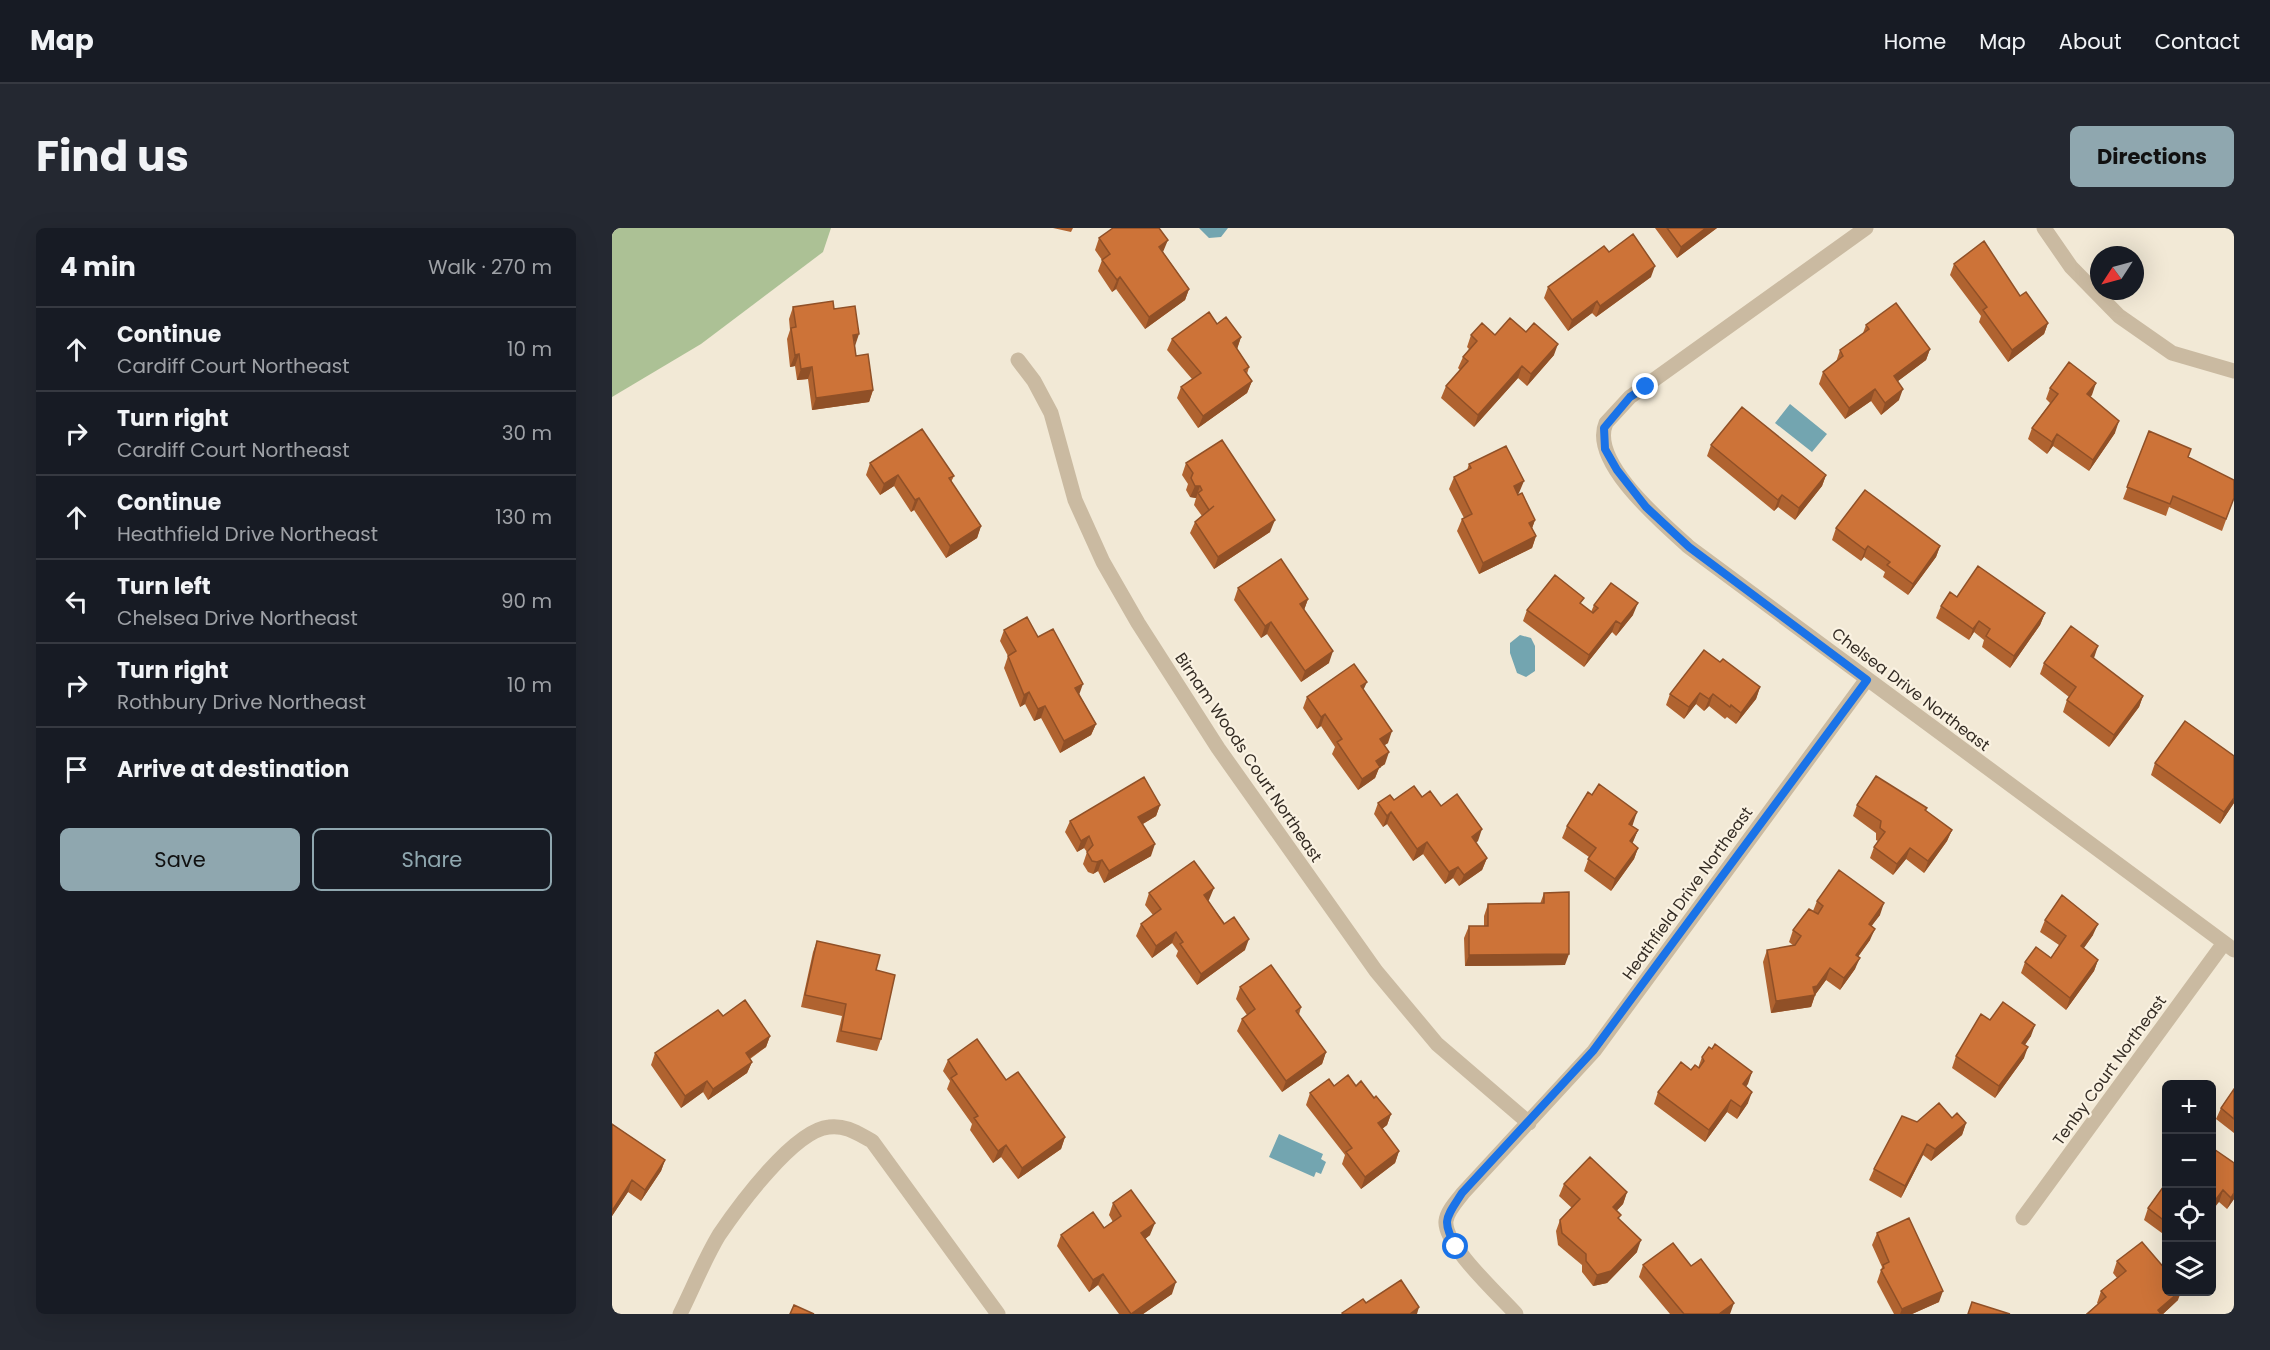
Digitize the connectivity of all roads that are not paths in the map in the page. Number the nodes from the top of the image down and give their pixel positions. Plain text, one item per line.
1 (1866, 228) edge
2 (2043, 228) edge
3 (1018, 360) dead end
4 (2234, 371) edge
5 (1867, 680) junction
6 (2229, 946) edge
7 (1529, 1123) junction
8 (2023, 1218) dead end
9 (680, 1314) edge
10 (998, 1314) edge
11 (1516, 1314) edge

1 - 5 street, Chelsea Drive Northeast
2 - 4 street
3 - 7 street, Birnam Woods Court Northeast
5 - 6 street, Chelsea Drive Northeast
5 - 7 street, Heathfield Drive Northeast
6 - 8 street, Tenby Court Northeast
7 - 11 street, Heathfield Drive Northeast
9 - 10 street

